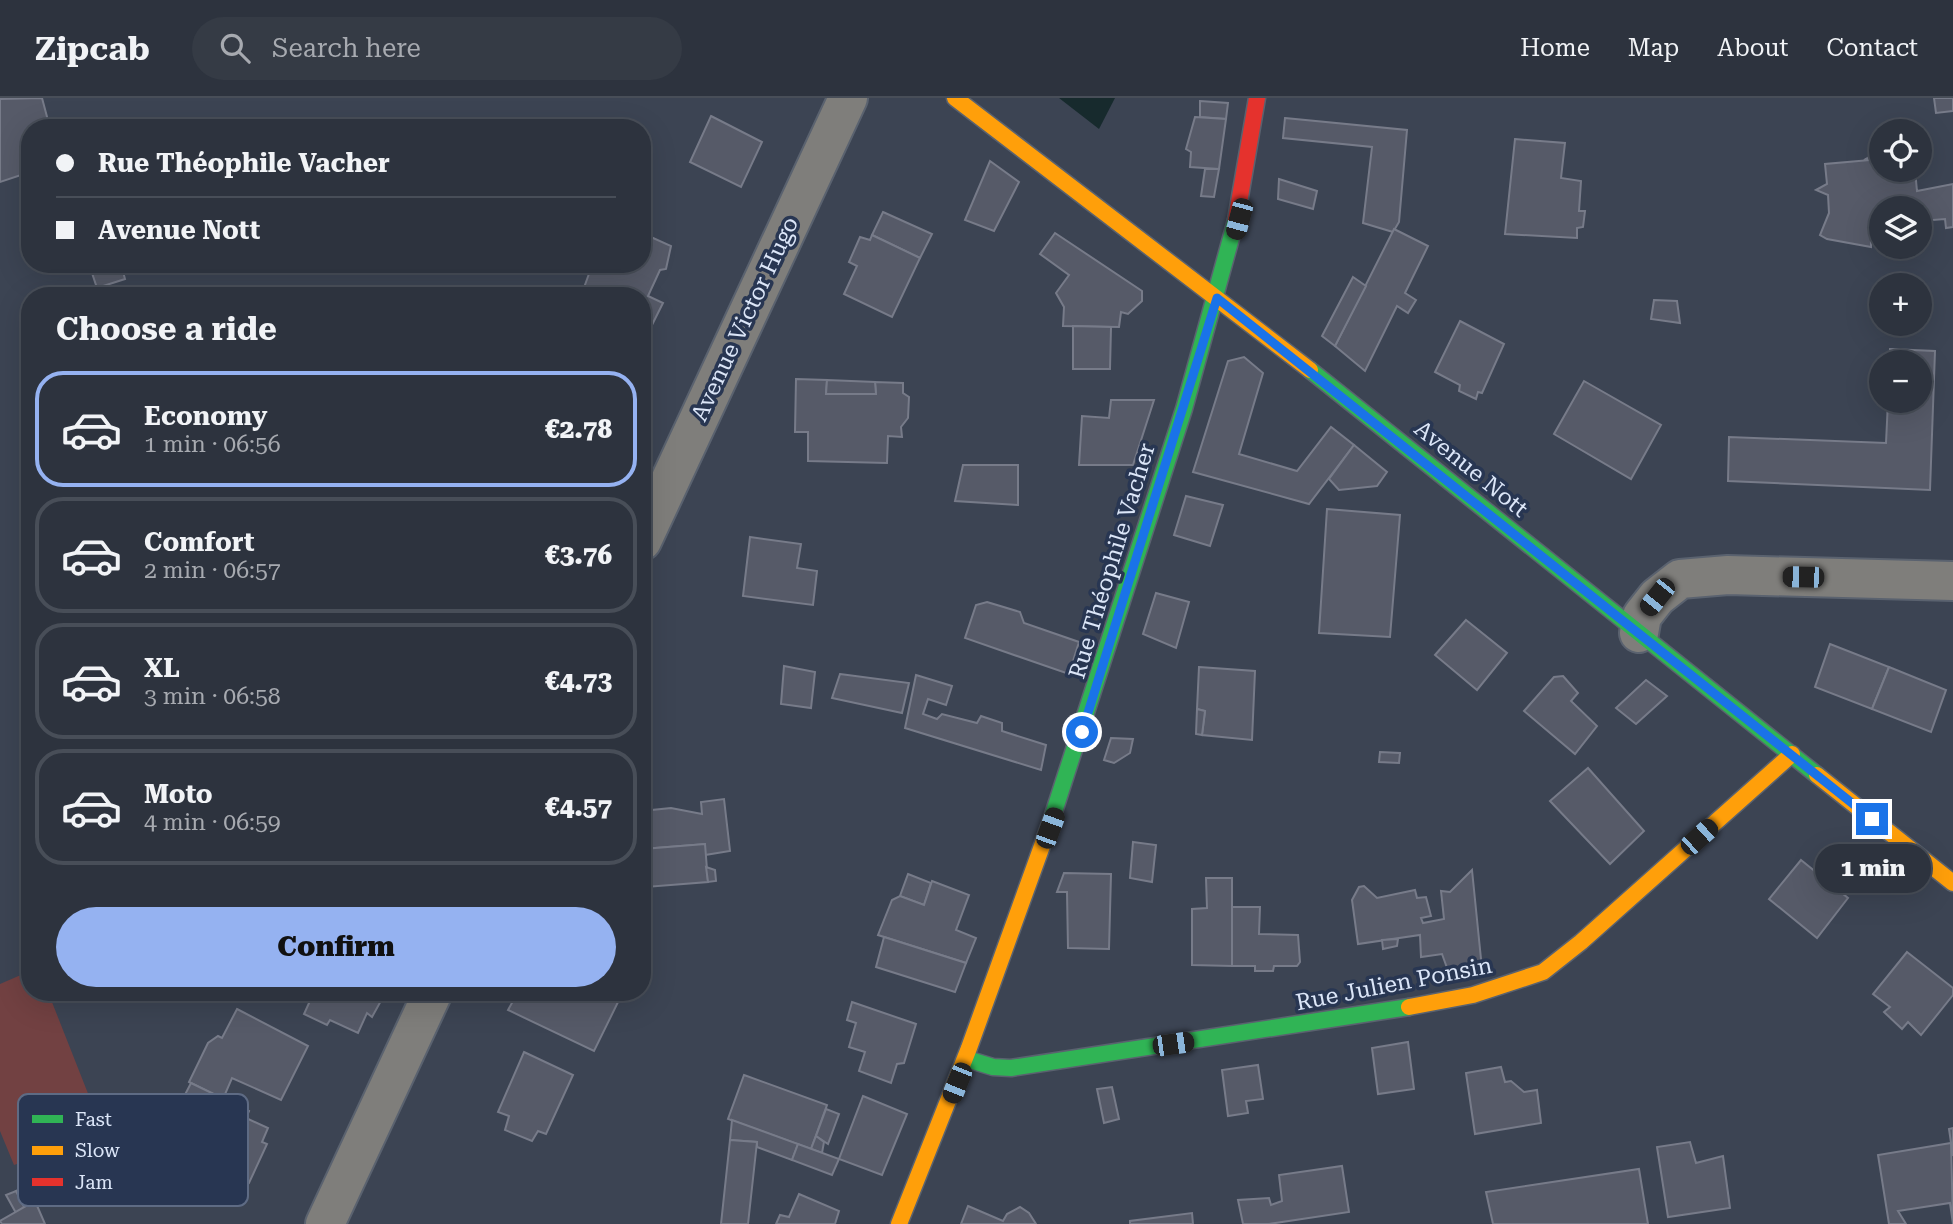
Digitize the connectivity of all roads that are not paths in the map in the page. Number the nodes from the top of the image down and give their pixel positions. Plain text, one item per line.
1 (848, 98) edge
2 (955, 98) edge
3 (1257, 98) edge
4 (1217, 298) junction
5 (651, 522) edge
6 (1953, 582) edge
7 (1639, 633) junction
8 (1792, 754) junction
9 (1953, 883) edge
10 (429, 1001) edge
11 (967, 1059) junction
12 (325, 1224) edge
13 (899, 1224) edge

1 - 5 street, Avenue Victor Hugo
2 - 4 street, Avenue Nott
3 - 4 street, Rue Théophile Vacher
4 - 7 street, Avenue Nott
4 - 11 street, Rue Théophile Vacher
6 - 7 street
7 - 8 street, Avenue Nott
8 - 9 street, Avenue Nott
8 - 11 street, Rue Julien Ponsin
10 - 12 street
11 - 13 street, Rue Théophile Vacher

